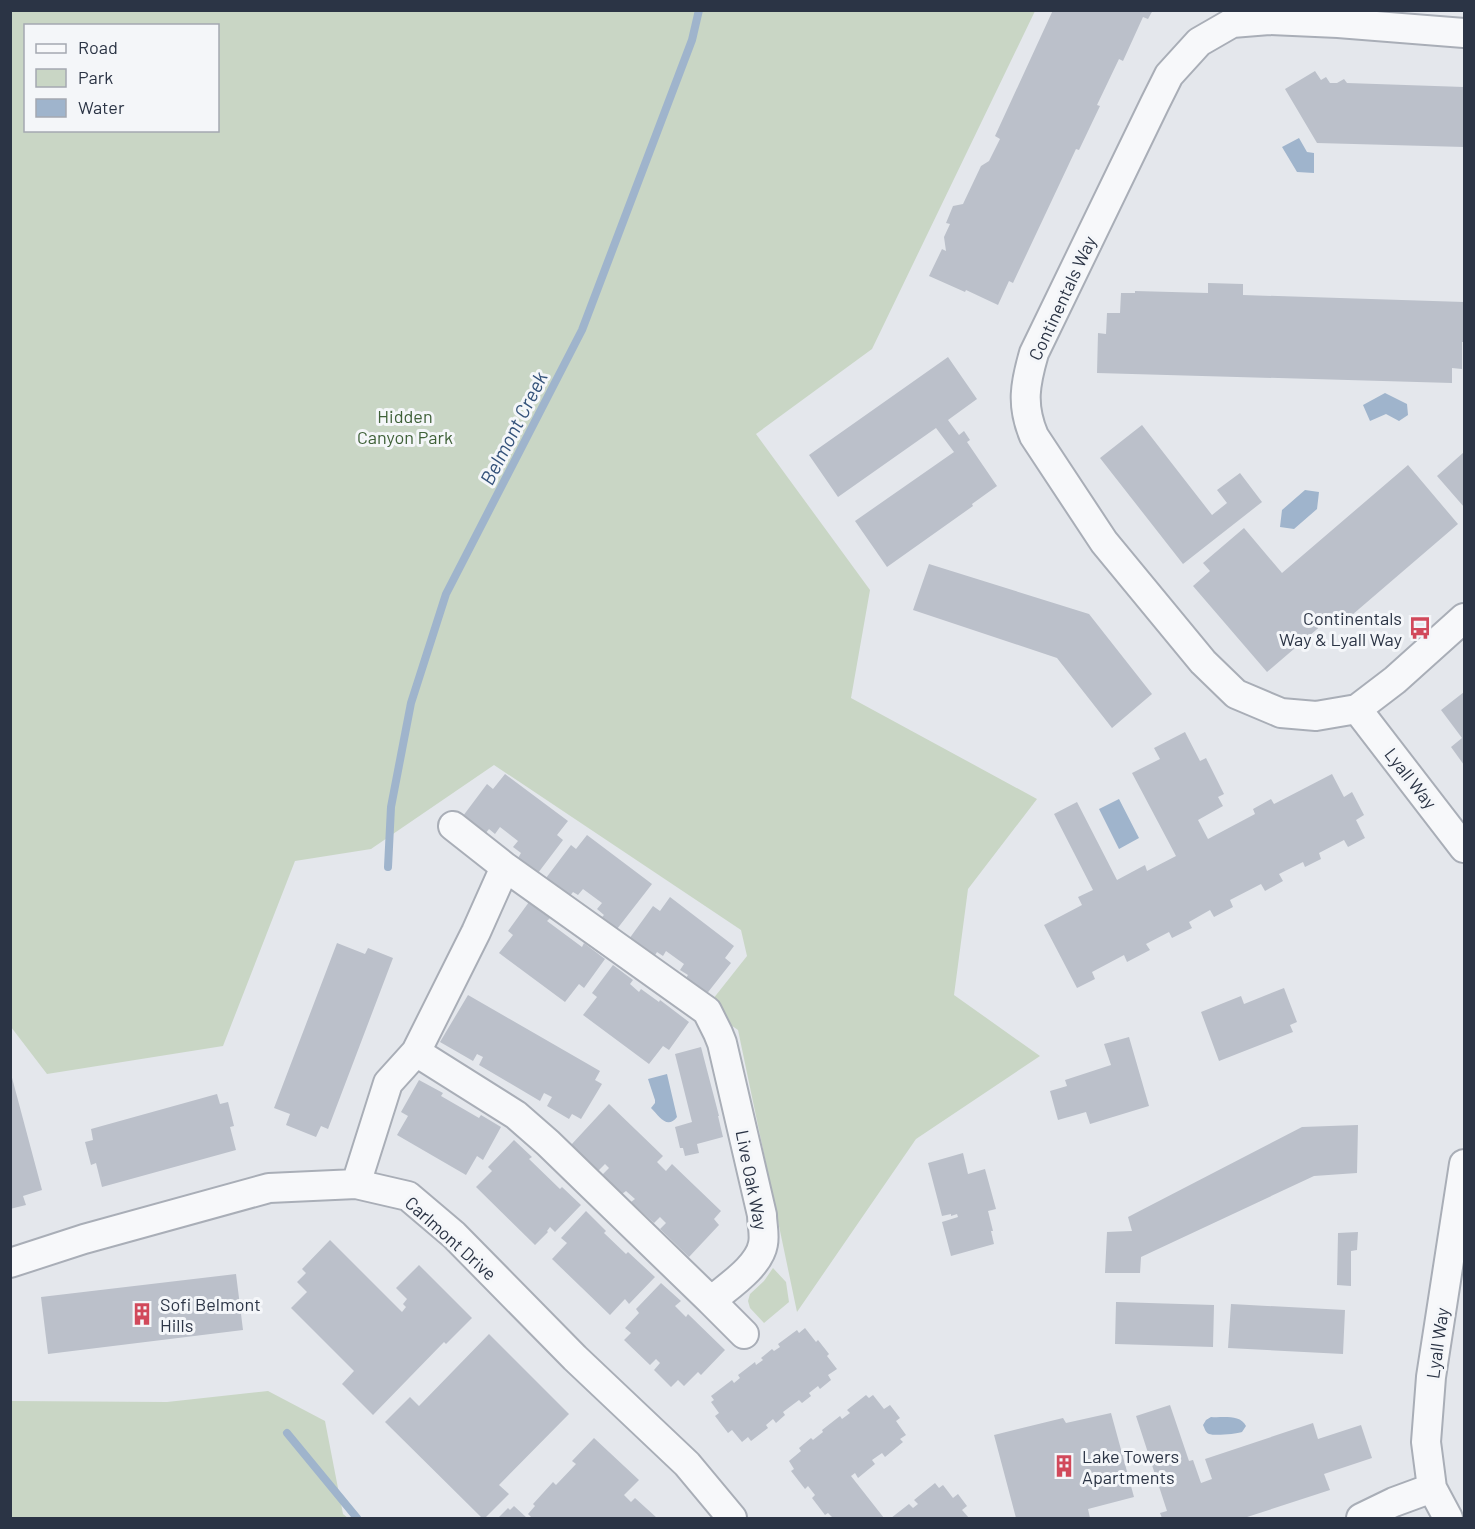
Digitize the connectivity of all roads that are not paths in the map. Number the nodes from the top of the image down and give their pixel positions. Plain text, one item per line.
1 (1464, 33) edge
2 (1464, 618) edge
3 (1357, 709) junction
4 (453, 826) dead end
5 (1464, 848) edge
6 (506, 867) junction
7 (416, 1052) junction
8 (1464, 1164) edge
9 (356, 1184) junction
10 (10, 1263) edge
11 (711, 1301) junction
12 (744, 1334) dead end
13 (1431, 1488) junction
14 (732, 1518) edge
15 (1361, 1518) edge
16 (1448, 1518) edge

1 - 3 street, Continentals Way
2 - 3 street, Continentals Way
3 - 5 street, Lyall Way
4 - 6 street, Live Oak Way
6 - 7 street
6 - 11 street, Live Oak Way
7 - 9 street
7 - 11 street
8 - 13 street, Lyall Way
9 - 10 street, Carlmont Drive
9 - 14 street, Carlmont Drive
11 - 12 street
13 - 15 street
13 - 16 street, Lyall Way

